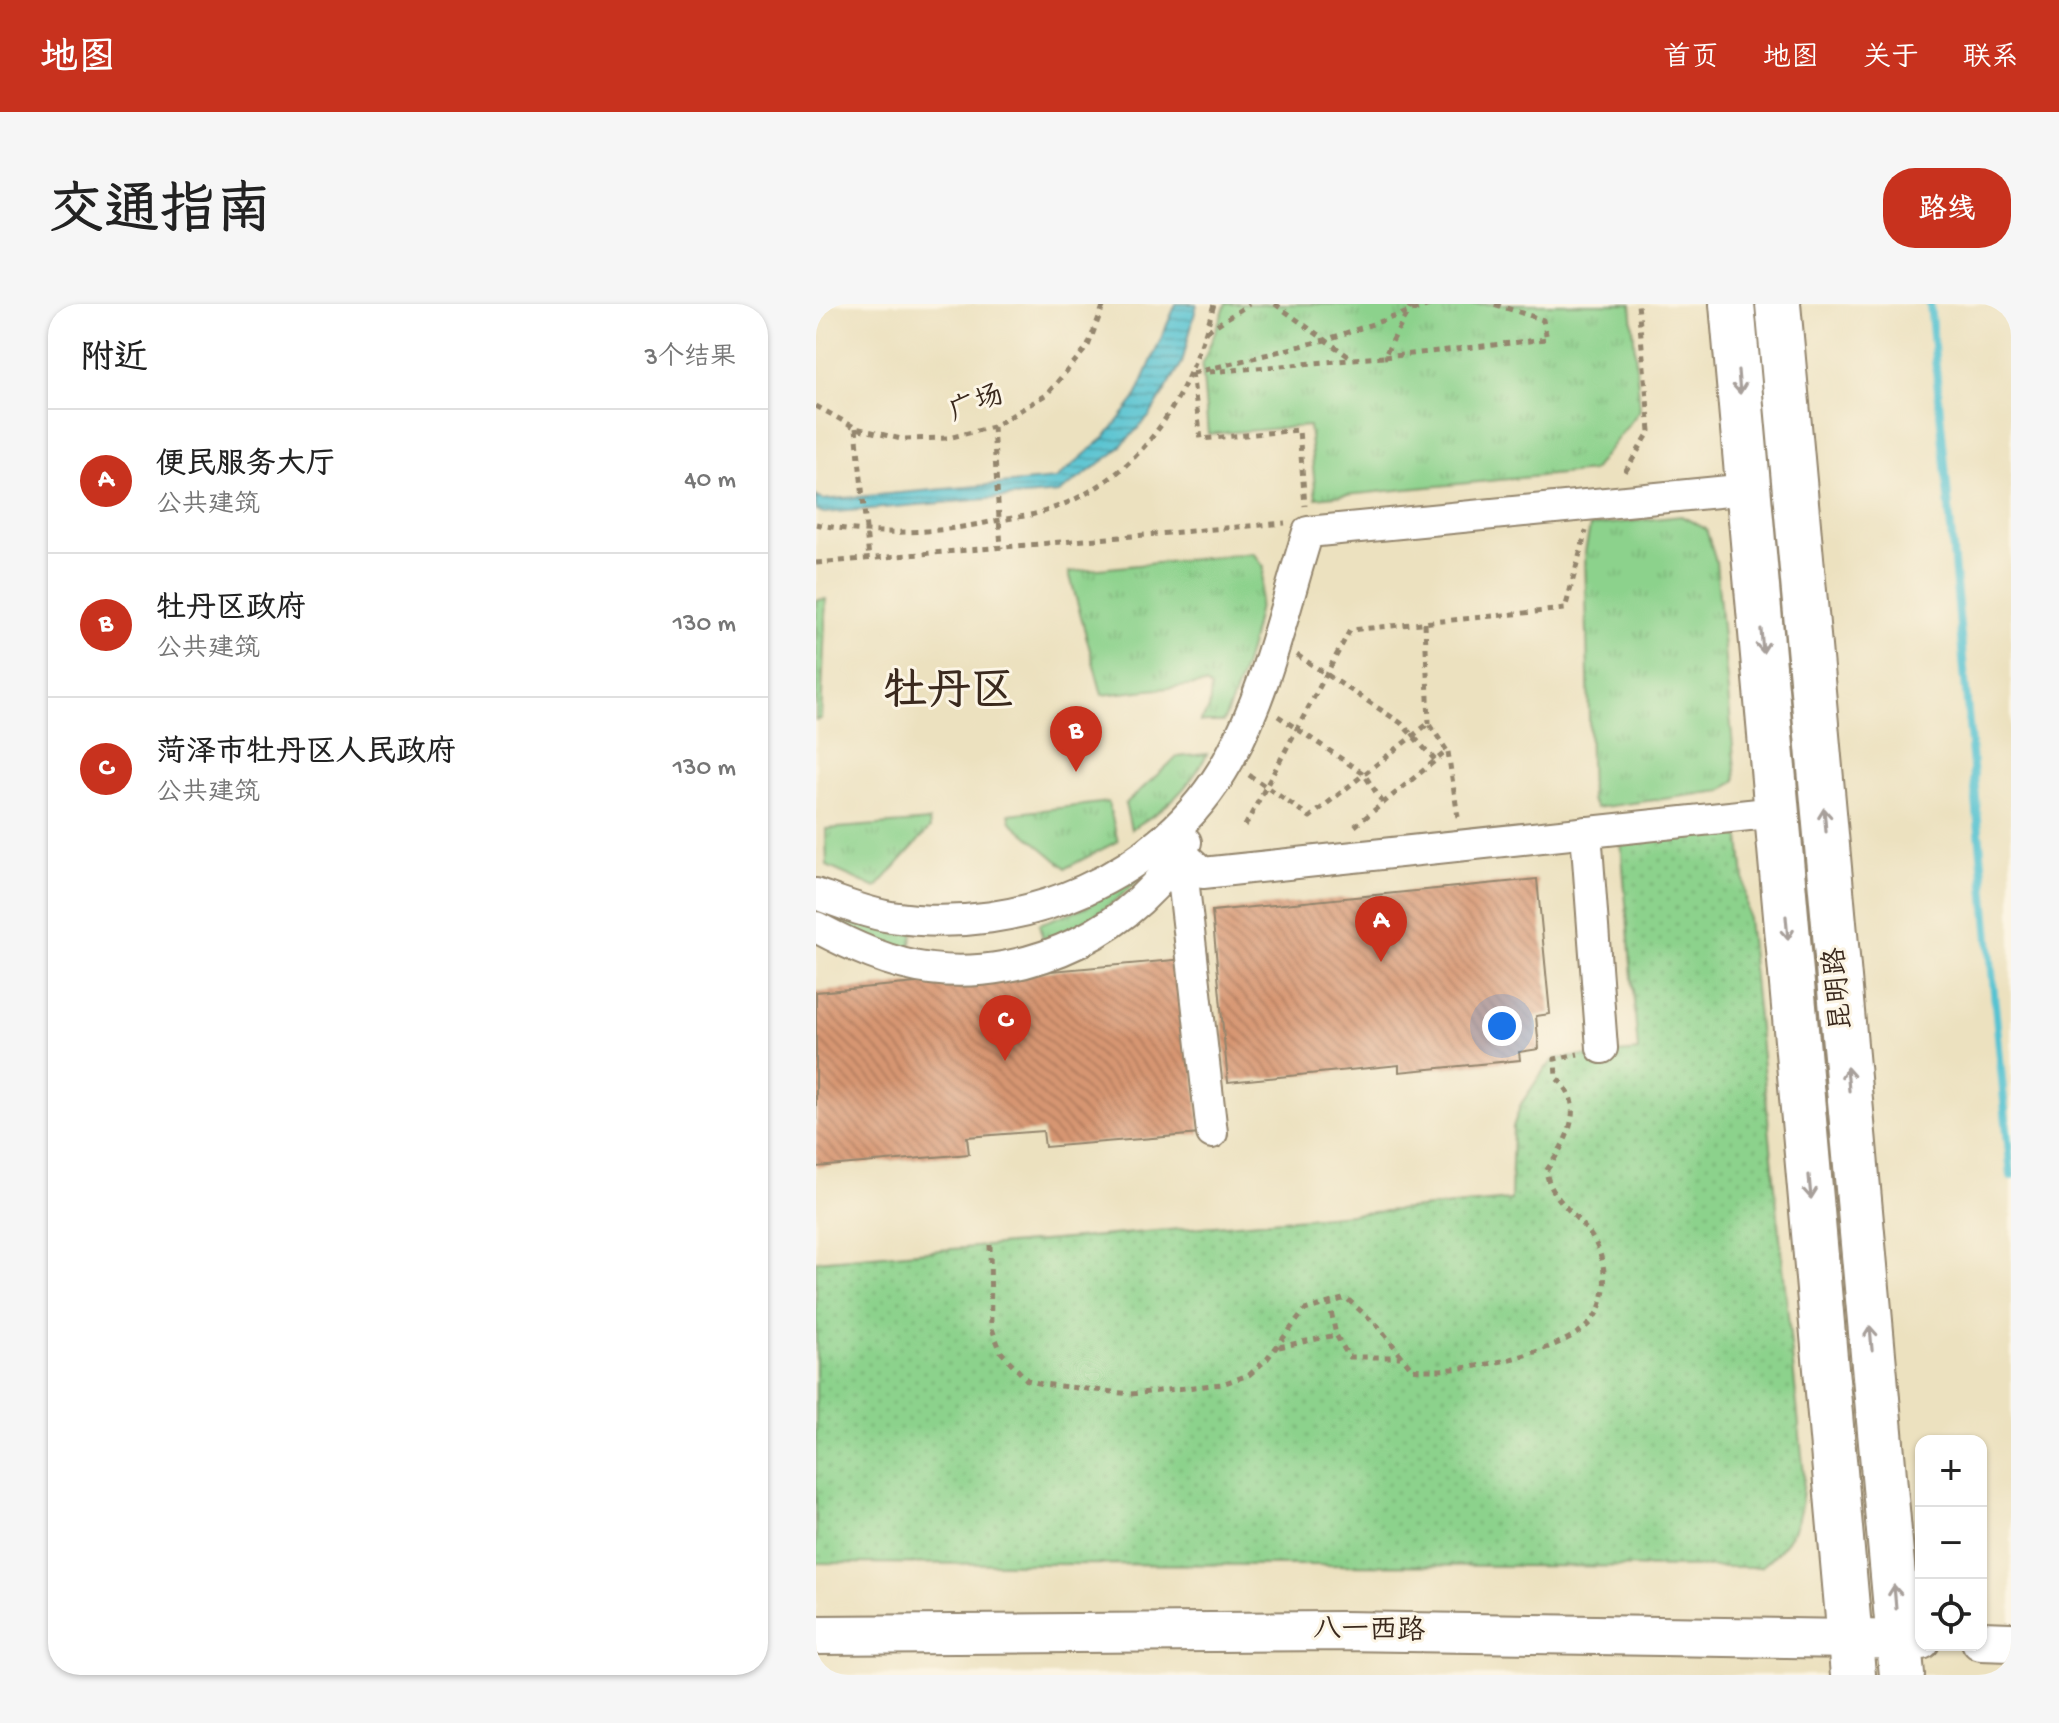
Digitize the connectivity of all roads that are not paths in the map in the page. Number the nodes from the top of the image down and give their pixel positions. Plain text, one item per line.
1 (1732, 304) edge
2 (1778, 304) edge
3 (1749, 489) junction
4 (1197, 810) junction
5 (1777, 812) junction
6 (1586, 832) junction
7 (1189, 866) junction
8 (816, 894) edge
9 (816, 927) edge
10 (1602, 1048) road end
11 (1212, 1133) dead end
12 (816, 1635) edge
13 (1987, 1641) edge
14 (2011, 1642) edge
15 (1907, 1652) edge
16 (1852, 1657) edge

1 -> 3 highway, 昆明路
15 -> 2 highway, 昆明路
3 - 4 lane
3 -> 5 highway, 昆明路
4 - 7 lane
4 - 8 lane
5 - 6 lane
5 -> 16 highway, 昆明路
6 - 7 lane
6 - 10 lane
7 - 9 lane
7 - 11 lane
12 - 16 main road, 八一西路
13 - 14 main road
15 - 16 main road, 八一西路

